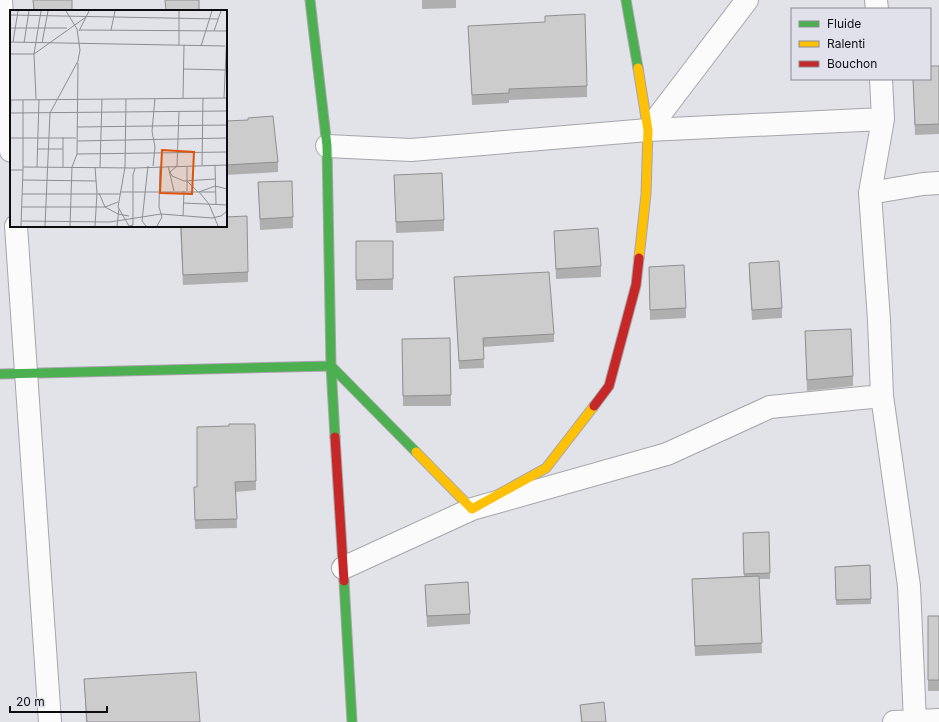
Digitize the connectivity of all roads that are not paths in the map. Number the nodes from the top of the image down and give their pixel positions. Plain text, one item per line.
1 (1, 0) edge
2 (310, 0) edge
3 (626, 0) edge
4 (747, 0) edge
5 (881, 80) edge
6 (883, 118) junction
7 (648, 130) junction
8 (10, 136) edge
9 (327, 146) junction
10 (939, 183) edge
11 (870, 193) junction
12 (16, 227) edge
13 (332, 366) junction
14 (0, 374) edge
15 (26, 374) junction
16 (882, 396) junction
17 (472, 509) junction
18 (343, 568) junction
19 (939, 720) edge
20 (915, 721) edge
21 (50, 722) edge
22 (352, 722) edge
23 (894, 722) edge

1 - 8 street
2 - 9 street
3 - 7 street
4 - 7 street
5 - 6 street
6 - 7 street
6 - 11 street
7 - 9 street
7 - 17 street
9 - 13 street
10 - 11 street
11 - 16 street
12 - 15 street
13 - 15 street
13 - 17 street
13 - 18 street
14 - 15 street
15 - 21 street
16 - 17 street
16 - 20 street
17 - 18 street
18 - 22 street
19 - 20 street
20 - 23 street

